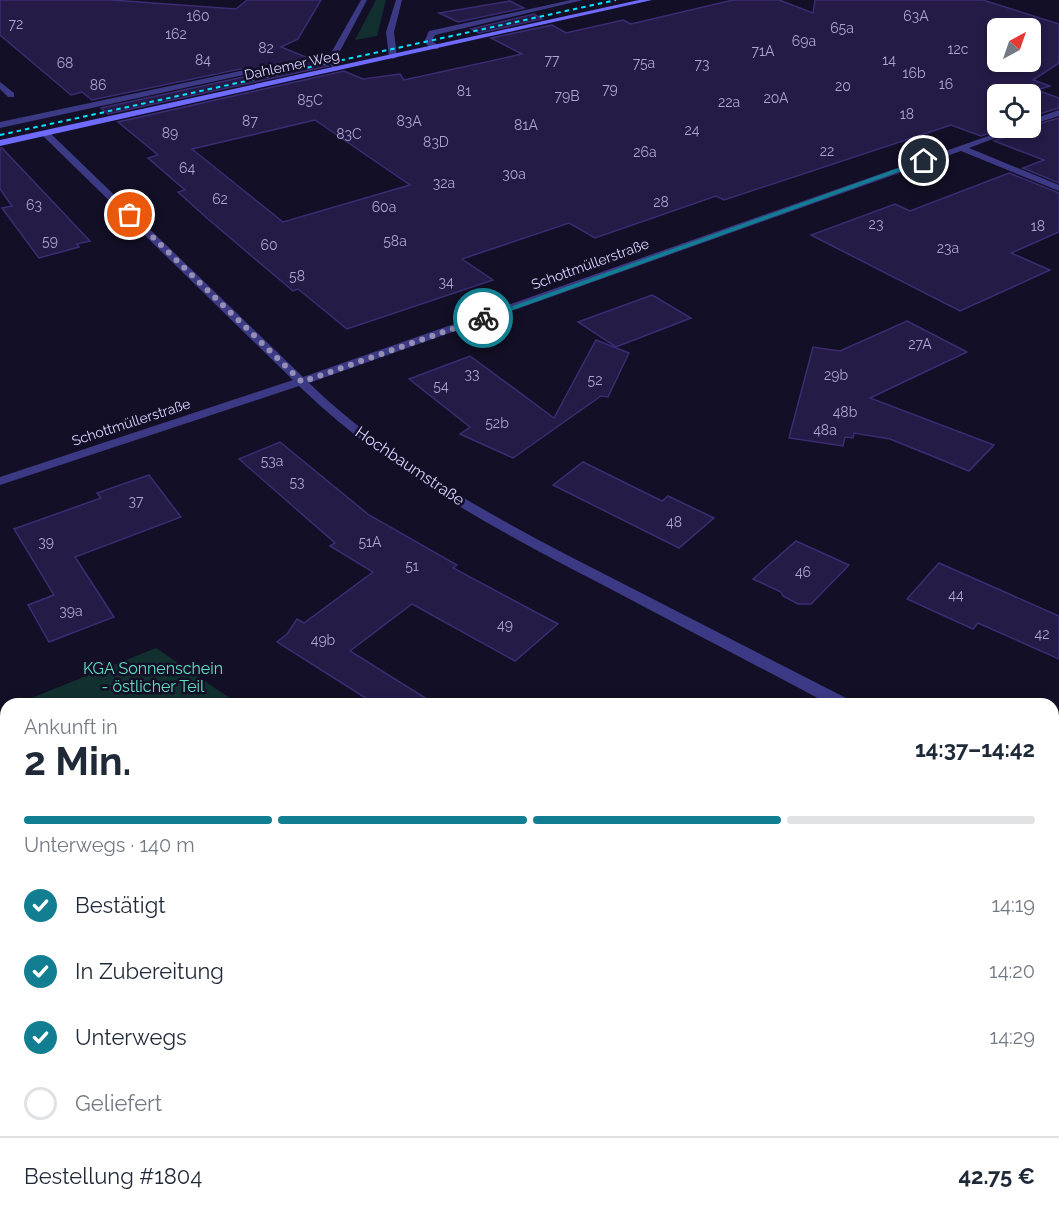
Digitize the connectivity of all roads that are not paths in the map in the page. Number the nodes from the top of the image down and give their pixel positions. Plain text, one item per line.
1 (364, 0) edge
2 (399, 0) edge
3 (580, 0) edge
4 (648, 0) edge
5 (435, 47) junction
6 (393, 57) junction
7 (338, 69) junction
8 (245, 72) dead end
9 (0, 84) edge
10 (11, 95) dead end
11 (140, 95) junction
12 (155, 109) junction
13 (1059, 113) edge
14 (1041, 119) edge
15 (0, 125) edge
16 (45, 133) junction
17 (990, 138) edge
18 (0, 143) edge
19 (961, 148) junction
20 (1059, 188) edge
21 (302, 382) junction
22 (0, 482) edge
23 (832, 698) edge

1 - 7 street
2 - 6 street
3 - 5 street
4 - 5 main road, Dahlemer Weg
5 - 6 main road, Dahlemer Weg
6 - 7 main road, Dahlemer Weg
7 - 12 main road, Dahlemer Weg
8 - 11 street, Dahlemer Weg
9 - 10 street
11 - 12 street
11 - 15 street, Dahlemer Weg
12 - 16 main road, Dahlemer Weg
13 - 14 street
16 - 18 main road, Dahlemer Weg
16 - 21 street, Hochbaumstraße
17 - 19 street, Schottmüllerstraße
19 - 20 street
19 - 21 street, Schottmüllerstraße
21 - 22 street, Schottmüllerstraße
21 - 23 street, Hochbaumstraße

